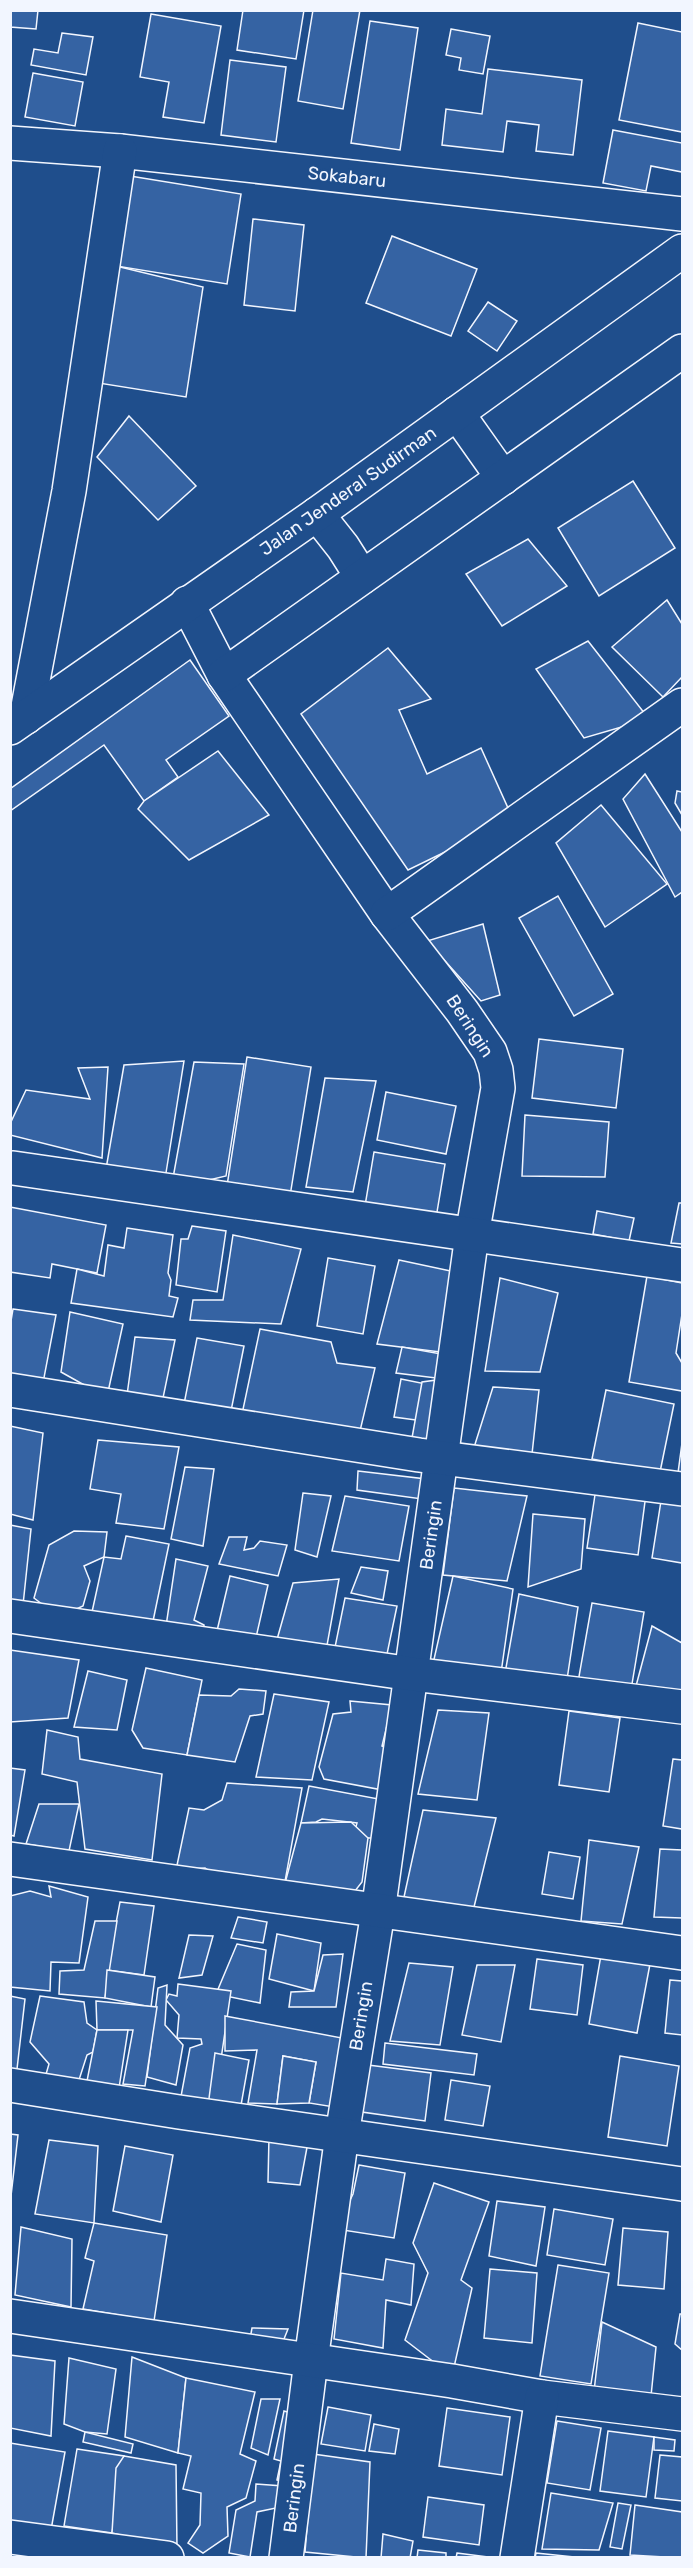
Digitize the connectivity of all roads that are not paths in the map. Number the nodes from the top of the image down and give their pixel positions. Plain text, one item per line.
1 (10, 142) edge
2 (120, 152) junction
3 (682, 214) edge
4 (682, 251) edge
5 (682, 351) edge
6 (457, 413) junction
7 (503, 477) junction
8 (317, 514) junction
9 (362, 577) junction
10 (187, 603) junction
11 (224, 675) junction
12 (682, 705) edge
13 (18, 722) edge
14 (387, 914) junction
15 (14, 1168) dead end
16 (472, 1235) junction
17 (682, 1265) edge
18 (10, 1390) edge
19 (442, 1456) junction
20 (682, 1489) edge
21 (10, 1616) edge
22 (412, 1674) junction
23 (682, 1707) edge
24 (10, 1859) edge
25 (378, 1912) junction
26 (682, 1953) edge
27 (10, 2085) edge
28 (342, 2135) junction
29 (682, 2184) edge
30 (10, 2316) edge
31 (311, 2361) junction
32 (542, 2397) junction
33 (682, 2414) edge
34 (10, 2537) edge
35 (55, 2549) edge
36 (167, 2558) edge
37 (286, 2558) edge
38 (517, 2558) edge

1 - 2 street, Sokabaru
2 - 3 street, Sokabaru
2 - 13 street
4 - 6 street, Jalan Jenderal Sudirman
5 - 7 street
6 - 7 street
6 - 8 street, Jalan Jenderal Sudirman
7 - 9 street
8 - 9 street
8 - 10 street, Jalan Jenderal Sudirman
9 - 11 street
10 - 11 street, Beringin
10 - 13 street, Jalan Jenderal Sudirman
11 - 14 street, Beringin
12 - 14 street
14 - 16 street, Beringin
15 - 16 street
16 - 17 street
16 - 19 street, Beringin
18 - 19 street
19 - 20 street
19 - 22 street, Beringin
21 - 22 street
22 - 23 street
22 - 25 street, Beringin
24 - 25 street
25 - 26 street
25 - 28 street, Beringin
27 - 28 street
28 - 29 street
28 - 31 street, Beringin
30 - 31 street
31 - 32 street
31 - 37 street, Beringin
32 - 33 street
32 - 38 street
34 - 35 street
35 - 36 street

